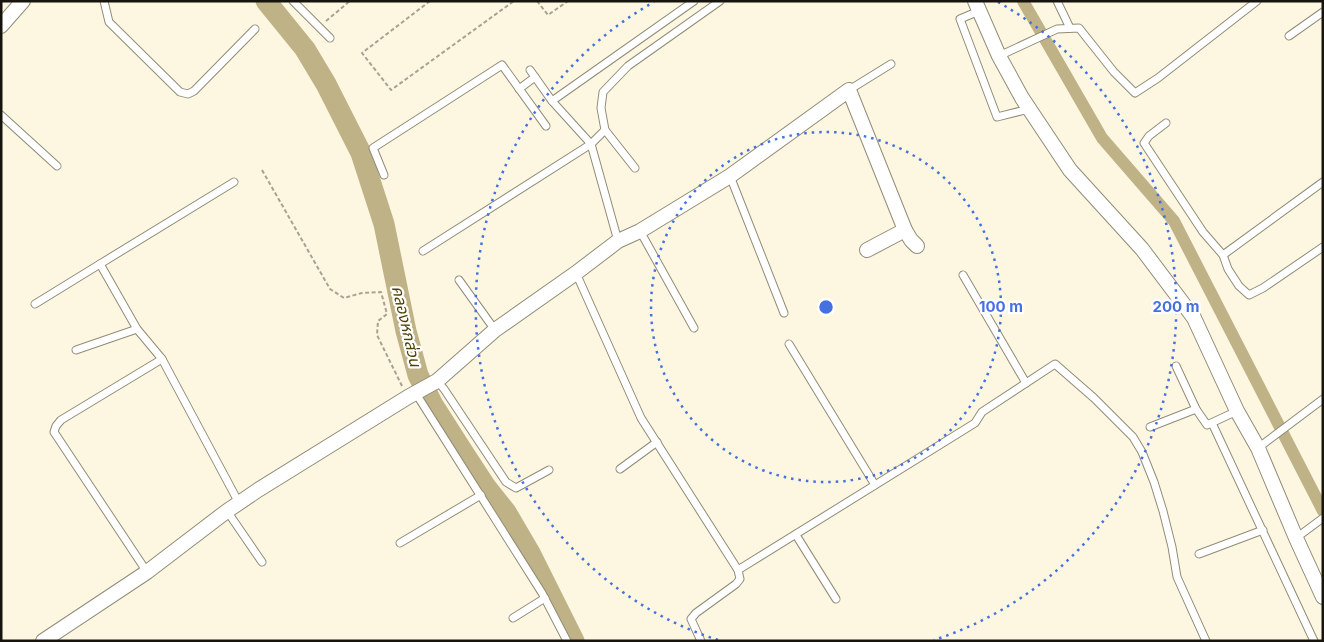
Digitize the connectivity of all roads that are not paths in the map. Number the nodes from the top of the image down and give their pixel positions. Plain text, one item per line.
1 (24, 1) edge
2 (104, 1) edge
3 (293, 1) edge
4 (694, 1) edge
5 (720, 1) edge
6 (1057, 1) edge
7 (1257, 1) edge
8 (977, 6) edge
9 (1323, 12) edge
10 (1, 26) edge
11 (1070, 28) junction
12 (255, 29) dead end
13 (1289, 36) dead end
14 (330, 38) dead end
15 (999, 56) junction
16 (891, 64) dead end
17 (530, 70) dead end
18 (535, 77) junction
19 (519, 89) junction
20 (849, 90) junction
21 (552, 101) junction
22 (1030, 109) junction
23 (1, 115) edge
24 (1166, 123) dead end
25 (546, 126) dead end
26 (605, 130) junction
27 (591, 144) junction
28 (57, 166) dead end
29 (635, 168) dead end
30 (384, 175) dead end
31 (730, 176) junction
32 (234, 182) dead end
33 (1323, 182) edge
34 (905, 230) junction
35 (640, 231) junction
36 (618, 241) junction
37 (916, 246) dead end
38 (1323, 247) edge
39 (423, 250) dead end
40 (867, 250) dead end
41 (1223, 255) junction
42 (100, 264) junction
43 (576, 273) junction
44 (963, 275) dead end
45 (459, 280) dead end
46 (35, 304) dead end
47 (784, 313) dead end
48 (694, 328) dead end
49 (137, 329) junction
50 (495, 330) junction
51 (789, 344) dead end
52 (76, 350) dead end
53 (162, 359) junction
54 (1176, 366) dead end
55 (436, 381) junction
56 (1026, 383) junction
57 (414, 393) junction
58 (1323, 400) edge
59 (1196, 409) junction
60 (1237, 411) junction
61 (1212, 422) junction
62 (1150, 427) dead end
63 (657, 442) junction
64 (1264, 444) junction
65 (620, 469) dead end
66 (549, 470) dead end
67 (876, 485) junction
68 (481, 495) junction
69 (233, 507) junction
70 (1323, 518) edge
71 (1263, 530) junction
72 (796, 535) junction
73 (1296, 538) junction
74 (400, 543) dead end
75 (1199, 554) dead end
76 (262, 562) dead end
77 (738, 570) junction
78 (147, 572) junction
79 (1323, 597) edge
80 (545, 598) junction
81 (836, 599) dead end
82 (512, 618) dead end
83 (43, 641) edge
84 (567, 641) edge
85 (702, 641) edge
86 (1206, 641) edge
87 (1314, 641) edge

1 - 10 street
2 - 12 lane
3 - 14 lane
4 - 21 lane
5 - 26 lane
6 - 11 lane
7 - 11 lane
8 - 15 street
8 - 22 lane
9 - 13 lane
11 - 15 lane
15 - 22 street
16 - 20 lane
17 - 18 lane
18 - 19 lane
18 - 21 lane
19 - 25 lane
19 - 30 lane
20 - 31 street
20 - 34 street
21 - 27 lane
22 - 60 street
23 - 28 lane
24 - 41 lane
26 - 27 lane
26 - 29 lane
27 - 36 lane
27 - 39 lane
31 - 35 street
31 - 47 lane
32 - 42 lane
33 - 41 lane
34 - 37 street
34 - 40 street
35 - 36 street
35 - 48 lane
36 - 43 street
38 - 41 lane
42 - 46 lane
42 - 49 lane
43 - 50 street
43 - 63 lane
44 - 56 lane
45 - 50 lane
49 - 52 lane
49 - 53 lane
50 - 55 street
51 - 67 lane
53 - 69 lane
53 - 78 lane
54 - 59 lane
55 - 57 street
55 - 66 lane
56 - 67 lane
56 - 86 lane
57 - 68 lane
57 - 69 street
58 - 64 lane
59 - 61 lane
59 - 62 lane
60 - 61 lane
60 - 64 street
61 - 71 lane
63 - 65 lane
63 - 77 lane
64 - 73 street
67 - 72 lane
68 - 74 lane
68 - 80 lane
69 - 76 lane
69 - 78 street
70 - 73 lane
71 - 75 lane
71 - 87 lane
72 - 77 lane
72 - 81 lane
73 - 79 street
77 - 85 lane
78 - 83 street
80 - 82 lane
80 - 84 lane

